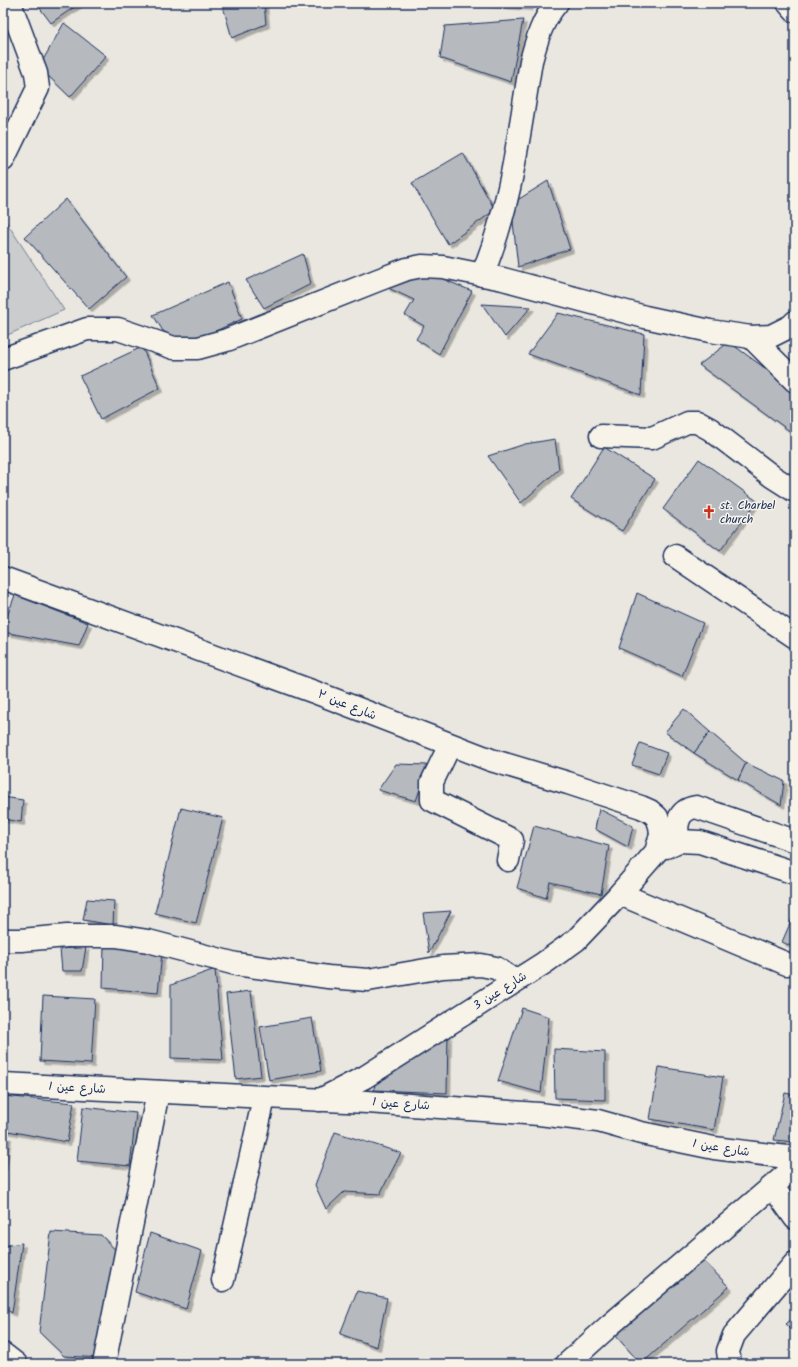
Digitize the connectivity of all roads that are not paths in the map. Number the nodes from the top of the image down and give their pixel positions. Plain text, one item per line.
1 (10, 3) edge
2 (557, 3) edge
3 (788, 3) edge
4 (795, 11) edge
5 (3, 160) edge
6 (482, 275) junction
7 (795, 322) edge
8 (751, 337) junction
9 (3, 359) edge
10 (795, 381) edge
11 (601, 436) dead end
12 (795, 491) edge
13 (675, 556) dead end
14 (3, 578) edge
15 (795, 637) edge
16 (450, 744) junction
17 (687, 810) junction
18 (679, 841) junction
19 (795, 841) edge
20 (795, 848) edge
21 (656, 852) junction
22 (508, 860) dead end
23 (795, 873) edge
24 (620, 894) junction
25 (3, 940) edge
26 (787, 964) dead end
27 (515, 981) junction
28 (3, 1084) edge
29 (158, 1092) junction
30 (264, 1098) junction
31 (320, 1100) junction
32 (795, 1158) edge
33 (795, 1167) edge
34 (773, 1187) junction
35 (795, 1218) edge
36 (795, 1263) edge
37 (223, 1280) dead end
38 (3, 1354) edge
39 (16, 1364) edge
40 (104, 1364) edge
41 (567, 1364) edge
42 (730, 1364) edge

1 - 5 street
2 - 6 street
3 - 4 street
6 - 8 street
6 - 9 street
7 - 8 street
8 - 10 street
11 - 12 street
13 - 15 street
14 - 16 street, شارع عين ٣
16 - 21 street, شارع عين ٣
16 - 22 street
17 - 18 street
17 - 19 street
17 - 20 street
18 - 21 street
18 - 23 street
21 - 24 street, شارع عين 3
24 - 26 street
24 - 27 street, شارع عين 3
25 - 27 street
27 - 31 street, شارع عين 3
28 - 29 street, شارع عين 1
29 - 30 street, شارع عين 1
29 - 40 street
30 - 31 street, شارع عين 1
30 - 37 street
31 - 32 street, شارع عين 1
33 - 34 street
34 - 35 street
34 - 41 street
36 - 42 street
38 - 39 street

